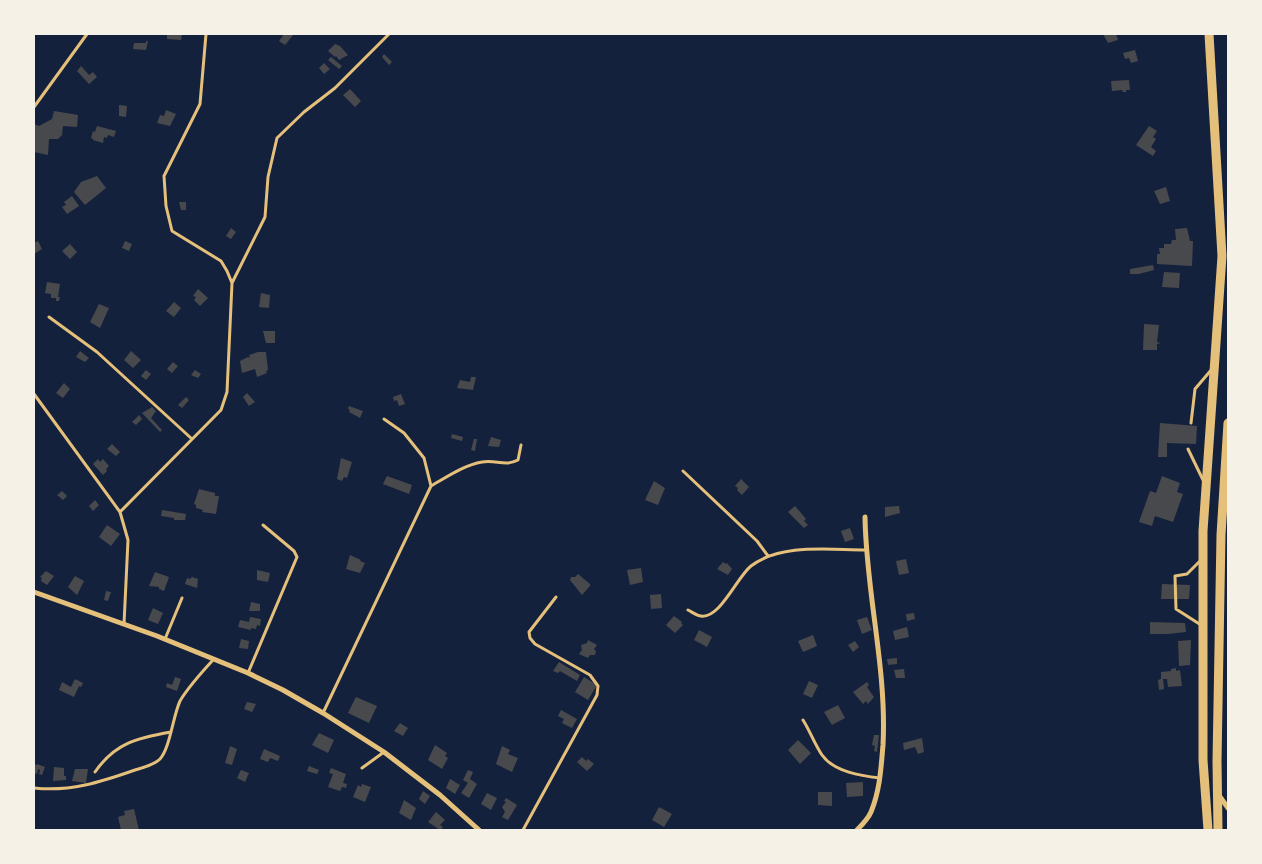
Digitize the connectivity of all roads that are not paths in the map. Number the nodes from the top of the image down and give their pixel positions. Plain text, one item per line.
1 (87, 34) edge
2 (206, 34) edge
3 (389, 34) edge
4 (1209, 34) edge
5 (34, 107) edge
6 (232, 283) junction
7 (49, 317) dead end
8 (1223, 319) edge
9 (1215, 364) junction
10 (34, 394) edge
11 (384, 419) dead end
12 (1191, 423) dead end
13 (1228, 423) edge
14 (192, 439) junction
15 (521, 445) dead end
16 (1188, 449) dead end
17 (683, 470) dead end
18 (431, 486) junction
19 (1206, 486) junction
20 (120, 512) junction
21 (865, 517) dead end
22 (263, 525) dead end
23 (866, 550) junction
24 (768, 556) junction
25 (1203, 558) junction
26 (34, 592) edge
27 (556, 597) dead end
28 (182, 598) dead end
29 (688, 610) dead end
30 (124, 624) junction
31 (1203, 626) junction
32 (165, 639) junction
33 (214, 659) junction
34 (248, 673) junction
35 (323, 713) junction
36 (803, 720) dead end
37 (171, 732) junction
38 (384, 752) junction
39 (362, 768) dead end
40 (95, 772) dead end
41 (881, 778) junction
42 (34, 788) edge
43 (1217, 794) junction
44 (1228, 808) edge
45 (479, 830) edge
46 (523, 830) edge
47 (857, 830) edge
48 (1208, 830) edge
49 (1218, 830) edge

1 - 5 lane
2 - 6 lane
3 - 6 lane
4 - 8 main road
6 - 14 lane
7 - 14 lane
8 - 9 main road
9 - 12 lane
9 - 19 main road
10 - 20 lane
11 - 18 lane
13 - 43 main road
14 - 20 lane
15 - 18 lane
16 - 19 lane
17 - 24 lane
18 - 35 lane
19 - 25 main road
20 - 30 lane
21 - 23 street
22 - 34 lane
23 - 24 lane
23 - 41 street
24 - 29 lane
25 - 31 main road
25 - 31 lane
26 - 30 street
27 - 46 lane
28 - 32 lane
30 - 32 street
31 - 48 main road
32 - 33 street
33 - 34 street
33 - 37 lane
34 - 35 street
35 - 38 street
36 - 41 lane
37 - 40 lane
37 - 42 lane
38 - 39 lane
38 - 45 street
41 - 47 street
43 - 44 street
43 - 49 main road

